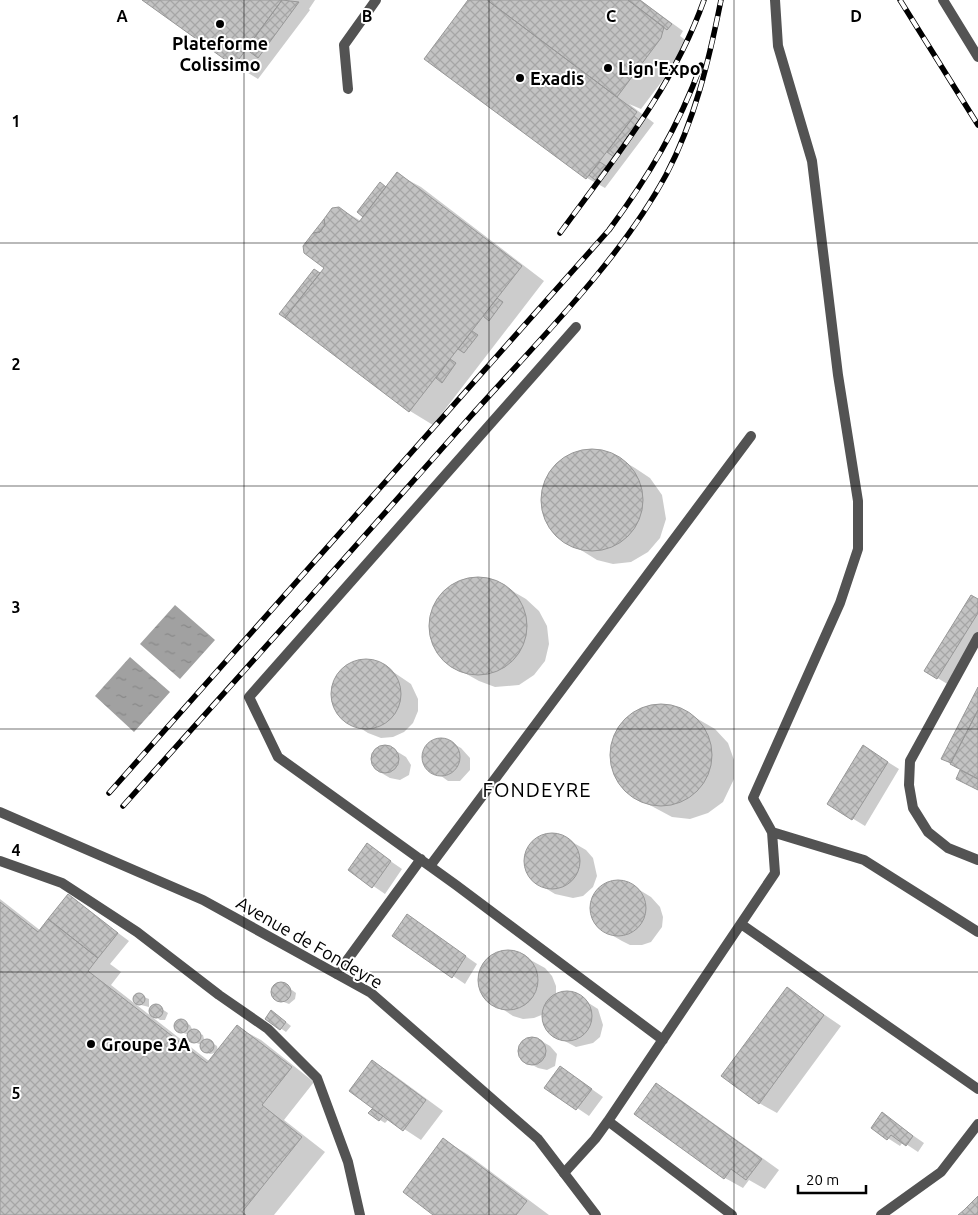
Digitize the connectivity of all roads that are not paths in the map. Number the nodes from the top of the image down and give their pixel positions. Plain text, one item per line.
1 (376, 0) edge
2 (775, 0) edge
3 (942, 0) edge
4 (978, 57) edge
5 (348, 89) dead end
6 (576, 327) dead end
7 (751, 436) dead end
8 (978, 637) edge
9 (0, 812) edge
10 (772, 832) junction
11 (978, 860) edge
12 (0, 861) edge
13 (425, 863) junction
14 (741, 924) junction
15 (978, 932) edge
16 (338, 974) junction
17 (663, 1040) junction
18 (978, 1089) edge
19 (608, 1122) junction
20 (978, 1124) edge
21 (564, 1173) junction
22 (360, 1215) edge
23 (596, 1215) edge
24 (732, 1215) edge
25 (880, 1215) edge

1 - 5 street
2 - 10 street
3 - 4 street
6 - 13 street
7 - 13 street
8 - 11 street
9 - 16 street, Avenue de Fondeyre
10 - 14 street
10 - 15 street
12 - 22 street
13 - 16 street
13 - 17 street
14 - 17 street
14 - 18 street
16 - 21 street, Avenue de Fondeyre
17 - 19 street
19 - 21 street
19 - 24 street
20 - 25 street
21 - 23 street, Avenue de Fondeyre

